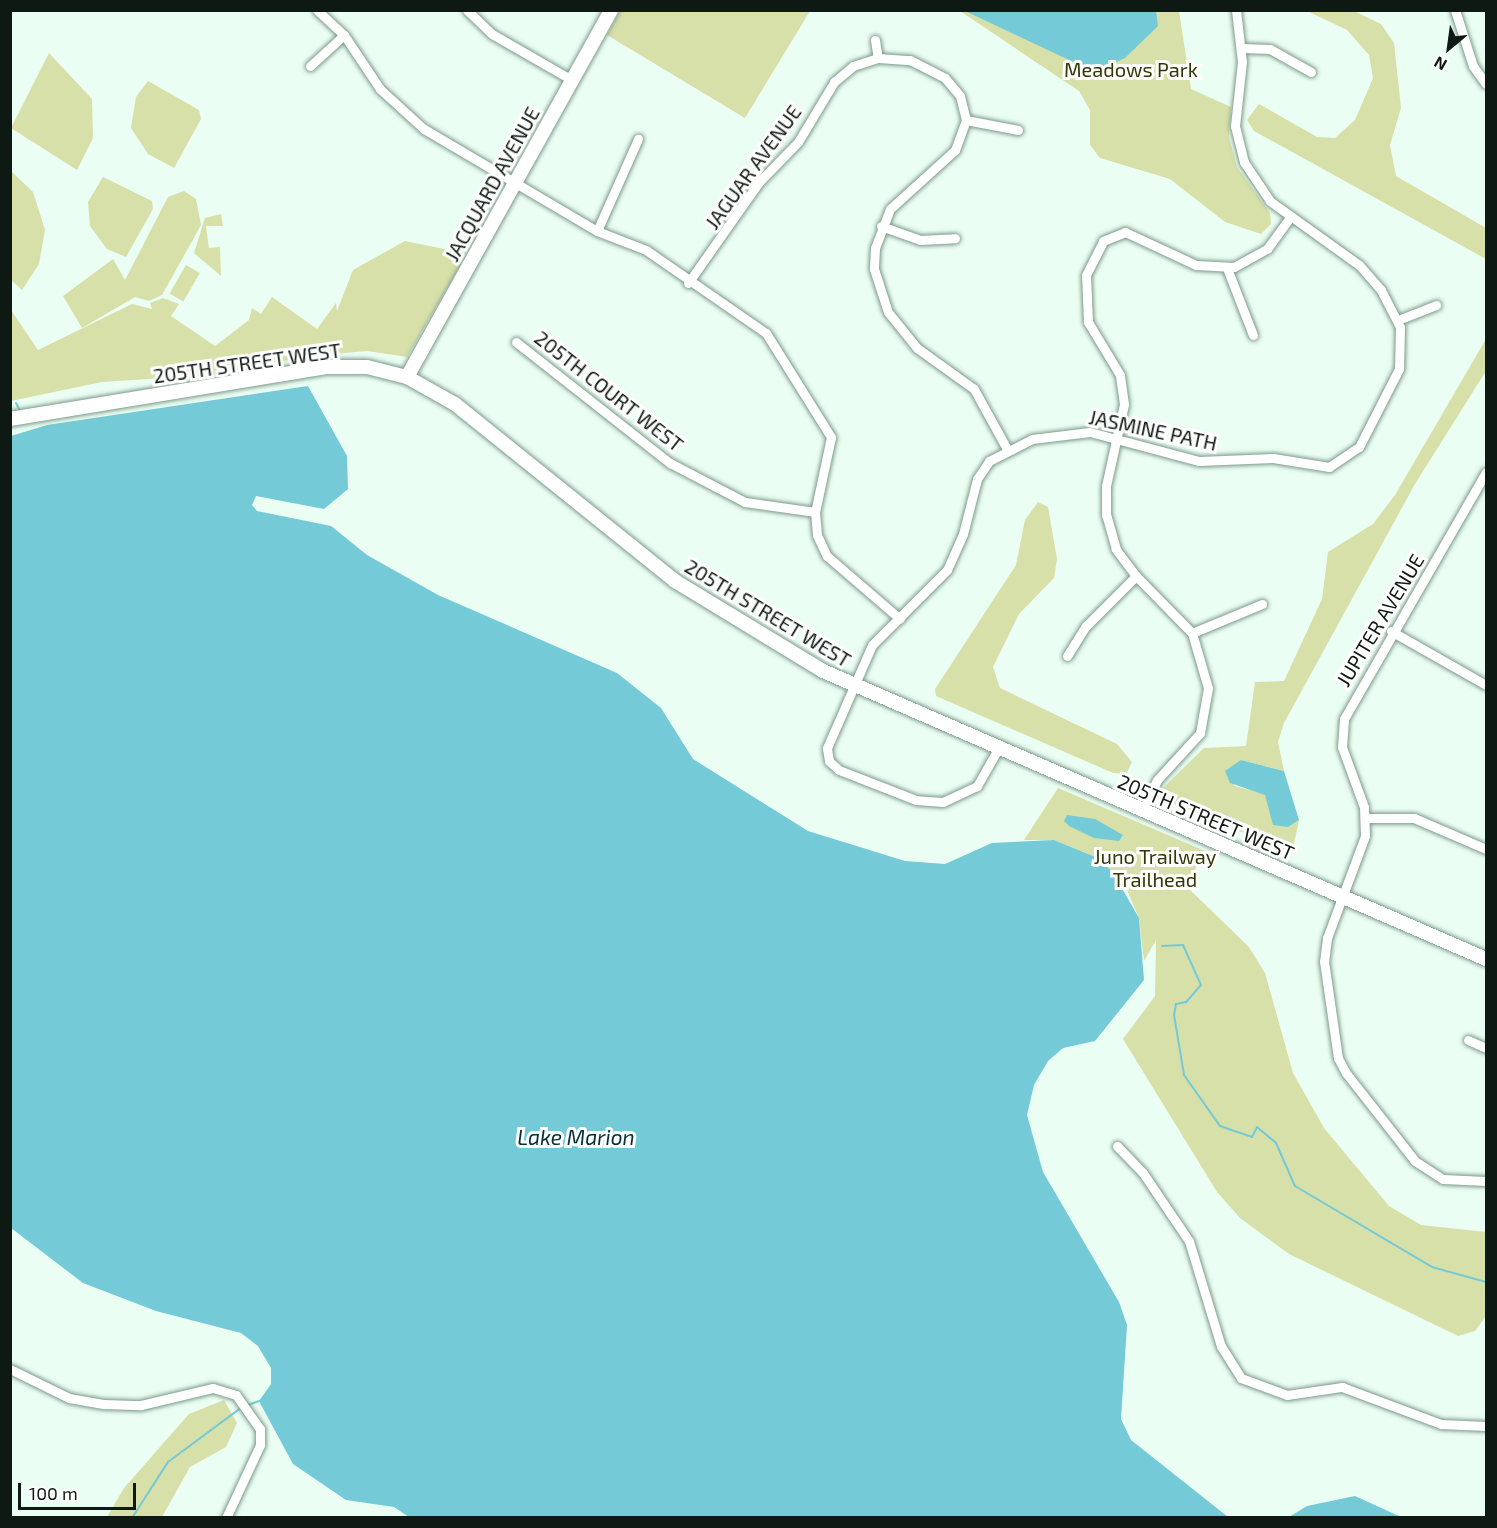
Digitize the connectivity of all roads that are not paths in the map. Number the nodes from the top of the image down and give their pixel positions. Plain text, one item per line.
1 (317, 10) edge
2 (467, 10) edge
3 (610, 10) edge
4 (1236, 10) edge
5 (1455, 10) edge
6 (344, 35) junction
7 (875, 40) dead end
8 (1241, 48) junction
9 (878, 58) junction
10 (310, 66) dead end
11 (1311, 72) dead end
12 (572, 80) junction
13 (1486, 84) edge
14 (966, 120) junction
15 (1018, 130) dead end
16 (639, 139) dead end
17 (516, 180) junction
18 (1290, 217) junction
19 (881, 226) junction
20 (597, 231) junction
21 (955, 238) dead end
22 (1227, 268) junction
23 (688, 283) junction
24 (1436, 305) dead end
25 (1398, 320) junction
26 (1253, 335) dead end
27 (516, 342) dead end
28 (407, 377) junction
29 (10, 419) edge
30 (1118, 437) junction
31 (1007, 449) junction
32 (1486, 472) edge
33 (815, 512) junction
34 (1136, 576) junction
35 (1262, 604) dead end
36 (900, 619) junction
37 (1390, 632) junction
38 (1192, 633) junction
39 (1067, 656) dead end
40 (1486, 685) edge
41 (853, 686) junction
42 (998, 749) junction
43 (1142, 811) junction
44 (1366, 818) junction
45 (1486, 849) edge
46 (1344, 898) junction
47 (1486, 959) edge
48 (1468, 1040) dead end
49 (1486, 1048) edge
50 (1117, 1146) dead end
51 (1486, 1181) edge
52 (10, 1369) edge
53 (1486, 1426) edge
54 (226, 1518) edge

1 - 6 street
2 - 12 street
3 - 12 street, JACQUARD AVENUE
4 - 8 street, JASMINE PATH
5 - 13 street
6 - 10 street
6 - 17 street
7 - 9 street
8 - 11 street
8 - 18 street, JASMINE PATH
9 - 14 street, JAGUAR AVENUE
9 - 23 street, JAGUAR AVENUE
12 - 17 street, JACQUARD AVENUE
14 - 15 street
14 - 19 street
16 - 20 street
17 - 20 street
17 - 28 street, JACQUARD AVENUE
18 - 22 street
18 - 25 street, JASMINE PATH
19 - 21 street
19 - 31 street
20 - 23 street
22 - 26 street
22 - 30 street
23 - 33 street
24 - 25 street
25 - 30 street, JASMINE PATH
27 - 33 street, 205TH COURT WEST
28 - 29 street, 205TH STREET WEST
28 - 41 street, 205TH STREET WEST
30 - 31 street, JASMINE PATH
30 - 34 street
31 - 36 street, JASMINE PATH
32 - 37 street, JUPITER AVENUE
33 - 36 street
34 - 38 street
34 - 39 street
35 - 38 street
36 - 41 street, JASMINE PATH
37 - 40 street
37 - 44 street, JUPITER AVENUE
38 - 43 street
41 - 42 street, 205TH STREET WEST
41 - 42 street, JASMINE PATH
42 - 43 street, 205TH STREET WEST
43 - 46 street, 205TH STREET WEST
44 - 45 street
44 - 46 street, JUPITER AVENUE
46 - 47 street, 205TH STREET WEST
46 - 51 street, JUPITER AVENUE
48 - 49 street
50 - 53 street
52 - 54 street

